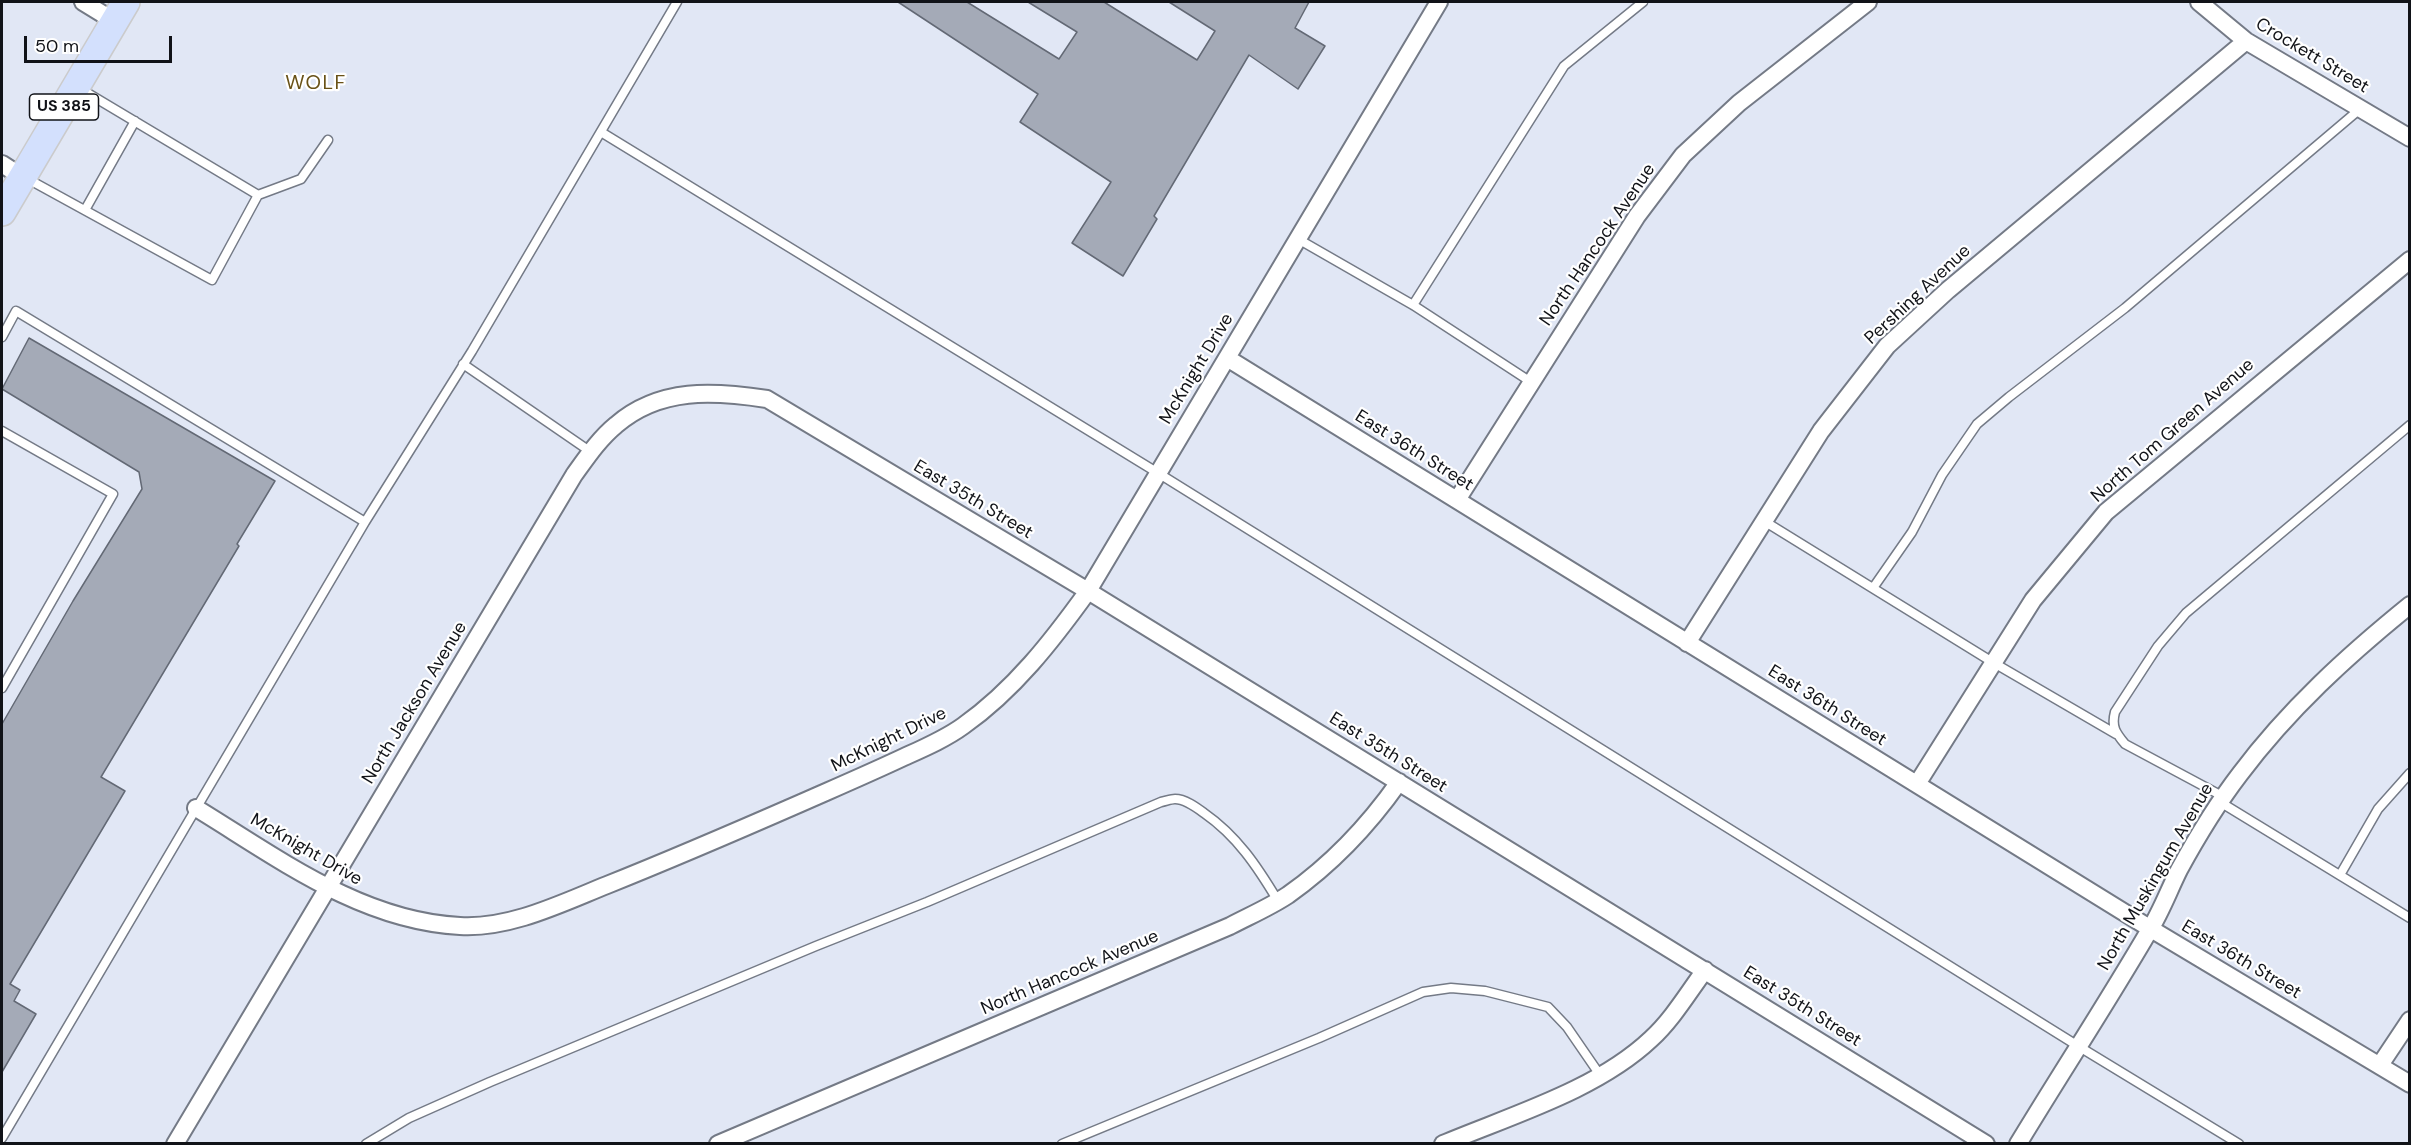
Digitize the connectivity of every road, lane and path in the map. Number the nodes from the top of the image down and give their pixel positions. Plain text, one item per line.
1 (83, 2) edge
2 (677, 2) edge
3 (1439, 2) edge
4 (1642, 2) edge
5 (1868, 2) edge
6 (2199, 2) edge
7 (120, 11) edge
8 (2246, 41) junction
9 (76, 86) junction
10 (2360, 109) junction
11 (135, 121) junction
12 (601, 132) junction
13 (2409, 138) edge
14 (328, 140) dead end
15 (12, 170) edge
16 (258, 195) junction
17 (85, 210) junction
18 (2, 212) edge
19 (1298, 239) junction
20 (2409, 260) edge
21 (1413, 305) junction
22 (2, 337) edge
23 (1227, 358) junction
24 (463, 364) junction
25 (1531, 382) junction
26 (767, 399) joint
27 (2409, 424) edge
28 (2, 431) edge
29 (591, 452) junction
30 (1158, 473) junction
31 (1456, 500) junction
32 (1764, 521) junction
33 (365, 522) junction
34 (1873, 588) junction
35 (1088, 591) junction
36 (2409, 605) edge
37 (1688, 643) junction
38 (1994, 663) junction
39 (2, 688) edge
40 (2116, 734) junction
41 (2409, 773) edge
42 (1399, 782) junction
43 (1917, 784) junction
44 (2222, 800) junction
45 (196, 808) junction
46 (2340, 875) junction
47 (328, 888) junction
48 (1278, 901) junction
49 (2409, 918) edge
50 (2151, 929) junction
51 (1705, 970) junction
52 (2409, 1020) edge
53 (2078, 1046) junction
54 (2380, 1065) junction
55 (1600, 1074) junction
56 (2409, 1084) edge
57 (2, 1138) edge
58 (175, 1143) edge
59 (366, 1143) edge
60 (718, 1143) edge
61 (1062, 1143) edge
62 (1443, 1143) edge
63 (1986, 1143) edge
64 (2018, 1143) edge
65 (2239, 1143) edge

1 - 7 street
2 - 12 lane
3 - 19 street, McKnight Drive
4 - 21 lane
5 - 25 street, North Hancock Avenue
6 - 8 street, Crockett Street
7 - 9 main road, US 385
8 - 10 street, Crockett Street
8 - 32 street, Pershing Avenue
9 - 11 lane
9 - 15 main road, US 385
10 - 13 street, Crockett Street
10 - 34 lane
11 - 16 lane
11 - 17 lane
12 - 24 lane
12 - 30 lane
14 - 16 lane
15 - 17 lane
15 - 18 main road, US 385
16 - 17 lane
19 - 21 lane
19 - 23 street, McKnight Drive
20 - 38 street, North Tom Green Avenue
21 - 25 lane
22 - 33 lane
23 - 30 street, McKnight Drive
23 - 31 street, East 36th Street
24 - 29 lane
24 - 33 lane
25 - 31 street, North Hancock Avenue
26 - 29 street, North Jackson Avenue
26 - 35 street, East 35th Street
27 - 40 lane
28 - 39 lane
29 - 47 street, North Jackson Avenue
30 - 35 street, McKnight Drive
30 - 53 lane
31 - 37 street, East 36th Street
32 - 34 lane
32 - 37 street, Pershing Avenue
33 - 45 lane
34 - 38 lane
35 - 42 street, East 35th Street
35 - 47 street, McKnight Drive
36 - 44 street, North Muskingum Avenue
37 - 43 street, East 36th Street
38 - 40 lane
38 - 43 street, North Tom Green Avenue
40 - 44 lane
41 - 46 lane
42 - 48 street, North Hancock Avenue
42 - 51 street, East 35th Street
43 - 50 street, East 36th Street
44 - 46 lane
44 - 50 street, North Muskingum Avenue
45 - 47 street, McKnight Drive
45 - 57 lane
46 - 49 lane
47 - 58 street, North Jackson Avenue
48 - 59 lane
48 - 60 street, North Hancock Avenue
50 - 53 street, North Muskingum Avenue
50 - 54 street, East 36th Street
51 - 55 street
51 - 63 street, East 35th Street
52 - 54 street
53 - 64 street, North Muskingum Avenue
53 - 65 lane
54 - 56 street, East 36th Street
55 - 61 lane
55 - 62 street

